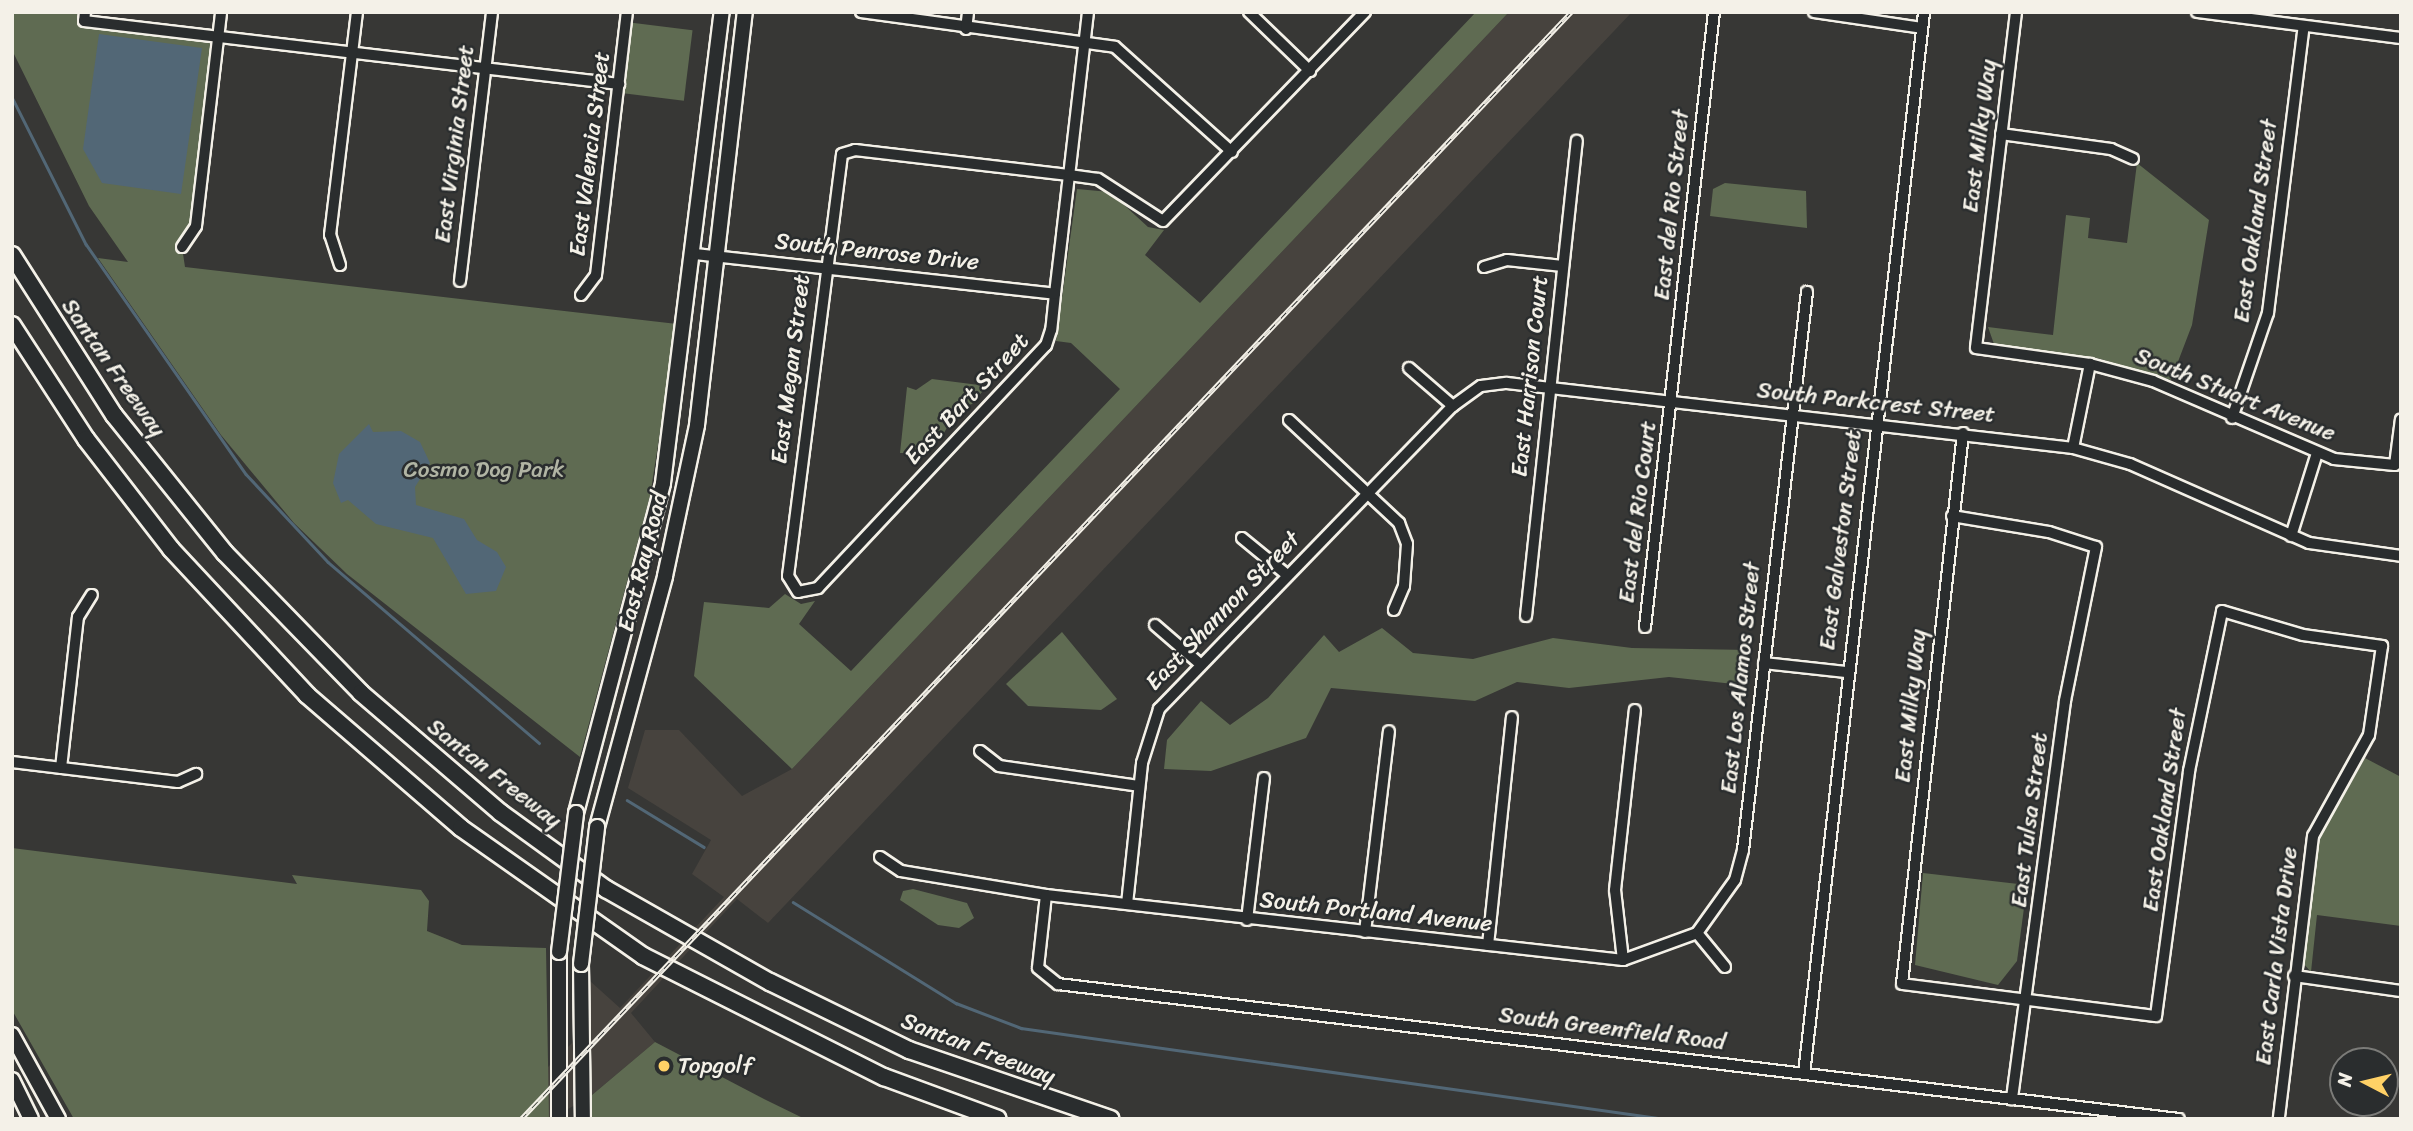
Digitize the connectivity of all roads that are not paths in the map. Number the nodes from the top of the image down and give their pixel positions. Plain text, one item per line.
1 (221, 12) edge
2 (357, 12) edge
3 (492, 12) edge
4 (627, 12) edge
5 (722, 12) edge
6 (745, 12) edge
7 (860, 12) edge
8 (968, 12) edge
9 (1088, 12) edge
10 (1249, 12) edge
11 (1366, 12) edge
12 (1714, 12) edge
13 (1814, 12) edge
14 (1924, 12) edge
15 (2016, 12) edge
16 (2197, 12) edge
17 (1839, 13) edge
18 (85, 16) edge
19 (2304, 26) junction
20 (1922, 28) junction
21 (966, 29) junction
22 (219, 36) junction
23 (2401, 38) edge
24 (1085, 42) junction
25 (352, 52) junction
26 (485, 68) junction
27 (1310, 71) junction
28 (619, 84) junction
29 (2001, 134) junction
30 (1577, 141) dead end
31 (1233, 152) junction
32 (2133, 159) dead end
33 (1069, 175) junction
34 (182, 247) dead end
35 (695, 254) junction
36 (12, 255) edge
37 (717, 256) junction
38 (340, 265) dead end
39 (1563, 266) junction
40 (825, 267) junction
41 (1484, 267) dead end
42 (460, 281) dead end
43 (1807, 292) dead end
44 (1055, 294) junction
45 (581, 295) dead end
46 (12, 325) edge
47 (1976, 348) joint
48 (2090, 364) junction
49 (1409, 368) dead end
50 (1549, 389) junction
51 (1672, 402) junction
52 (1453, 406) junction
53 (1792, 415) junction
54 (2232, 418) junction
55 (2401, 419) edge
56 (1289, 420) dead end
57 (1876, 424) junction
58 (1963, 433) junction
59 (2073, 448) junction
60 (2317, 453) junction
61 (1369, 491) junction
62 (1952, 516) junction
63 (2291, 536) junction
64 (1242, 538) dead end
65 (2401, 556) edge
66 (1286, 574) junction
67 (798, 592) joint
68 (92, 595) dead end
69 (1394, 610) dead end
70 (1526, 616) dead end
71 (1155, 625) dead end
72 (1645, 627) dead end
73 (2382, 646) joint
74 (1199, 663) junction
75 (1764, 663) junction
76 (1846, 672) junction
77 (1635, 710) dead end
78 (1512, 717) dead end
79 (1389, 731) dead end
80 (981, 751) dead end
81 (12, 762) edge
82 (61, 768) junction
83 (196, 774) dead end
84 (1264, 778) dead end
85 (1139, 786) junction
86 (880, 857) dead end
87 (1045, 895) junction
88 (1127, 904) junction
89 (1247, 920) junction
90 (1365, 932) junction
91 (1697, 933) junction
92 (1488, 944) junction
93 (1623, 960) junction
94 (1726, 967) dead end
95 (2294, 976) junction
96 (2401, 991) edge
97 (2025, 1002) junction
98 (12, 1035) edge
99 (1804, 1074) junction
100 (12, 1080) edge
101 (2012, 1099) junction
102 (31, 1119) edge
103 (58, 1119) edge
104 (559, 1119) edge
105 (583, 1119) edge
106 (998, 1119) edge
107 (1111, 1119) edge
108 (2179, 1119) edge
109 (2278, 1119) edge

1 - 22 street
2 - 25 street
3 - 26 street, East Virginia Street
4 - 28 street, East Valencia Street
5 - 35 main road, East Ray Road
6 - 37 main road, East Ray Road
7 - 21 street
8 - 21 street
9 - 24 street, East Bart Street
10 - 27 street
11 - 27 street
12 - 51 street, East del Rio Street
13 - 17 street
14 - 20 street, East Galveston Street
15 - 29 street, East Milky Way
16 - 19 street
17 - 20 street
18 - 22 street
19 - 23 street
19 - 54 street, East Oakland Street
20 - 57 street, East Galveston Street
21 - 24 street
22 - 25 street
22 - 34 street
24 - 31 street
24 - 33 street, East Bart Street
25 - 26 street
25 - 38 street
26 - 28 street
26 - 42 street, East Virginia Street
27 - 31 street
28 - 45 street, East Valencia Street
29 - 32 street
29 - 47 street, East Milky Way
30 - 39 street, East Harrison Court
31 - 33 street
33 - 40 street, East Megan Street
33 - 44 street, East Bart Street
35 - 37 street, South Penrose Drive
35 - 104 main road, East Ray Road, bridge
36 - 107 highway, Santan Freeway
37 - 40 street, South Penrose Drive
37 - 105 main road, East Ray Road, bridge
39 - 41 street
39 - 50 street, East Harrison Court
40 - 44 street, South Penrose Drive
40 - 67 street, East Megan Street
43 - 53 street, East Los Alamos Street
44 - 67 street, East Bart Street
46 - 106 highway
47 - 48 street, South Stuart Avenue
48 - 54 street, South Stuart Avenue
48 - 59 street
49 - 52 street
50 - 51 street, South Parkcrest Street
50 - 52 street, South Parkcrest Street
50 - 70 street, East Harrison Court
51 - 53 street, South Parkcrest Street
51 - 72 street, East del Rio Court
52 - 61 street, South Parkcrest Street
53 - 57 street, South Parkcrest Street
53 - 75 street, East Los Alamos Street
54 - 60 street, South Stuart Avenue
55 - 60 street, South Stuart Avenue
56 - 61 street
57 - 58 street, South Parkcrest Street
57 - 76 street, East Galveston Street
58 - 59 street, South Parkcrest Street
58 - 62 street, East Milky Way
59 - 63 street, South Parkcrest Street
60 - 63 street
61 - 66 street, East Shannon Street
61 - 69 street
62 - 97 street, East Milky Way
62 - 97 street, East Tulsa Street
63 - 65 street, South Parkcrest Street
64 - 66 street
66 - 74 street, East Shannon Street
68 - 82 street
71 - 74 street
73 - 95 street, East Carla Vista Drive
73 - 97 street, East Oakland Street
74 - 85 street, East Shannon Street
75 - 76 street
75 - 91 street, East Los Alamos Street
76 - 99 street, East Galveston Street
77 - 93 street
78 - 92 street
79 - 90 street
80 - 85 street
81 - 82 street
82 - 83 street
84 - 89 street
85 - 88 street, East Shannon Street
86 - 87 street, South Portland Avenue
87 - 88 street, South Portland Avenue
87 - 99 street, South Greenfield Road
88 - 89 street, South Portland Avenue
89 - 90 street, South Portland Avenue
90 - 92 street, South Portland Avenue
91 - 93 street, South Portland Avenue
91 - 94 street
92 - 93 street, South Portland Avenue
95 - 96 street
95 - 109 street, East Carla Vista Drive
97 - 101 street, East Tulsa Street
98 - 103 main road
99 - 101 street, South Greenfield Road
100 - 102 main road
101 - 108 street, South Greenfield Road

